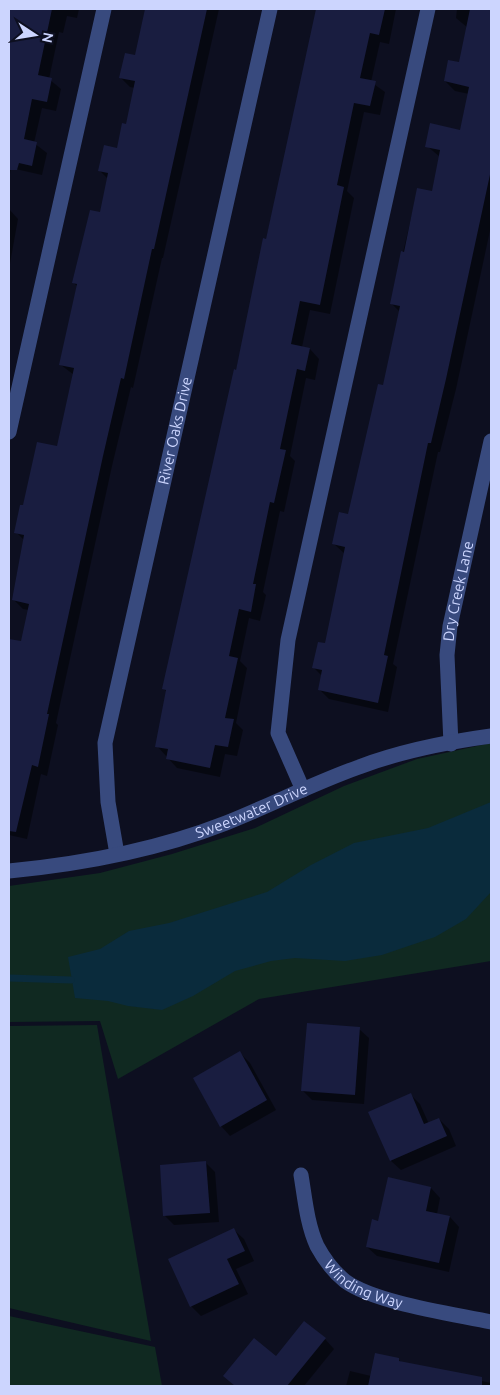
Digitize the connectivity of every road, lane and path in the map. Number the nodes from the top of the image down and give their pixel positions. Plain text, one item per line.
1 (104, 9) edge
2 (270, 9) edge
3 (428, 9) edge
4 (9, 432) edge
5 (491, 441) edge
6 (491, 736) edge
7 (451, 744) junction
8 (303, 790) junction
9 (117, 854) junction
10 (9, 871) edge
11 (302, 1175) dead end
12 (491, 1322) edge

1 - 4 street
2 - 9 street, River Oaks Drive
3 - 8 street
5 - 7 street, Dry Creek Lane
6 - 7 street, Sweetwater Drive
7 - 8 street, Sweetwater Drive
8 - 9 street, Sweetwater Drive
9 - 10 street, Sweetwater Drive
11 - 12 street, Winding Way

